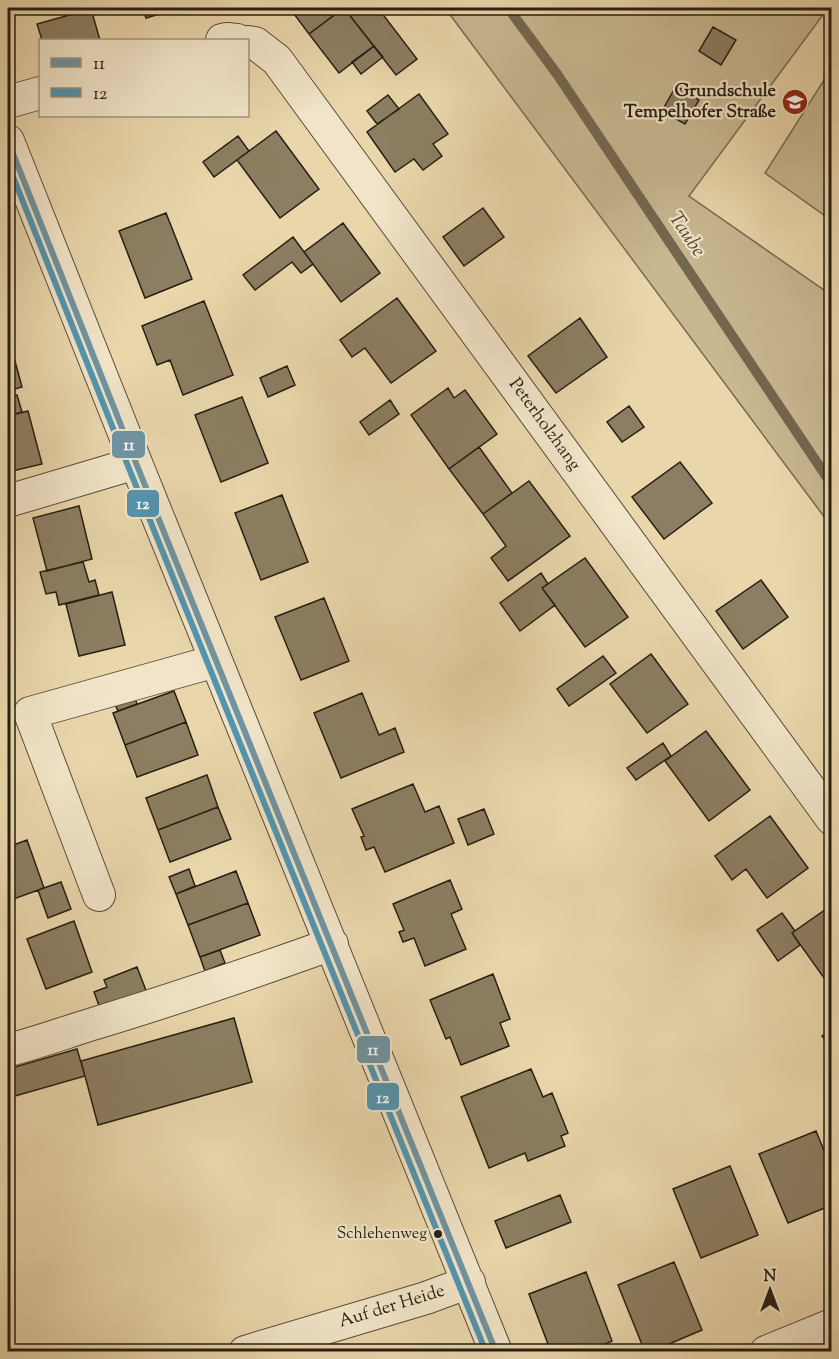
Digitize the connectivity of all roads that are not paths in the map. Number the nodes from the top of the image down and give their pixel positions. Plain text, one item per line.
1 (249, 42) edge
2 (39, 93) edge
3 (8, 102) edge
4 (8, 141) edge
5 (136, 463) junction
6 (8, 501) edge
7 (216, 661) junction
8 (831, 819) edge
9 (99, 895) dead end
10 (332, 944) junction
11 (8, 1050) edge
12 (469, 1282) junction
13 (831, 1325) edge
14 (245, 1352) edge
15 (496, 1352) edge
16 (766, 1352) edge

1 - 8 street, Peterholzhang
2 - 3 street
4 - 5 street
5 - 6 street
5 - 7 street
7 - 9 street
7 - 10 street
10 - 11 street
10 - 12 street
12 - 14 street, Auf der Heide
12 - 15 street
13 - 16 street

